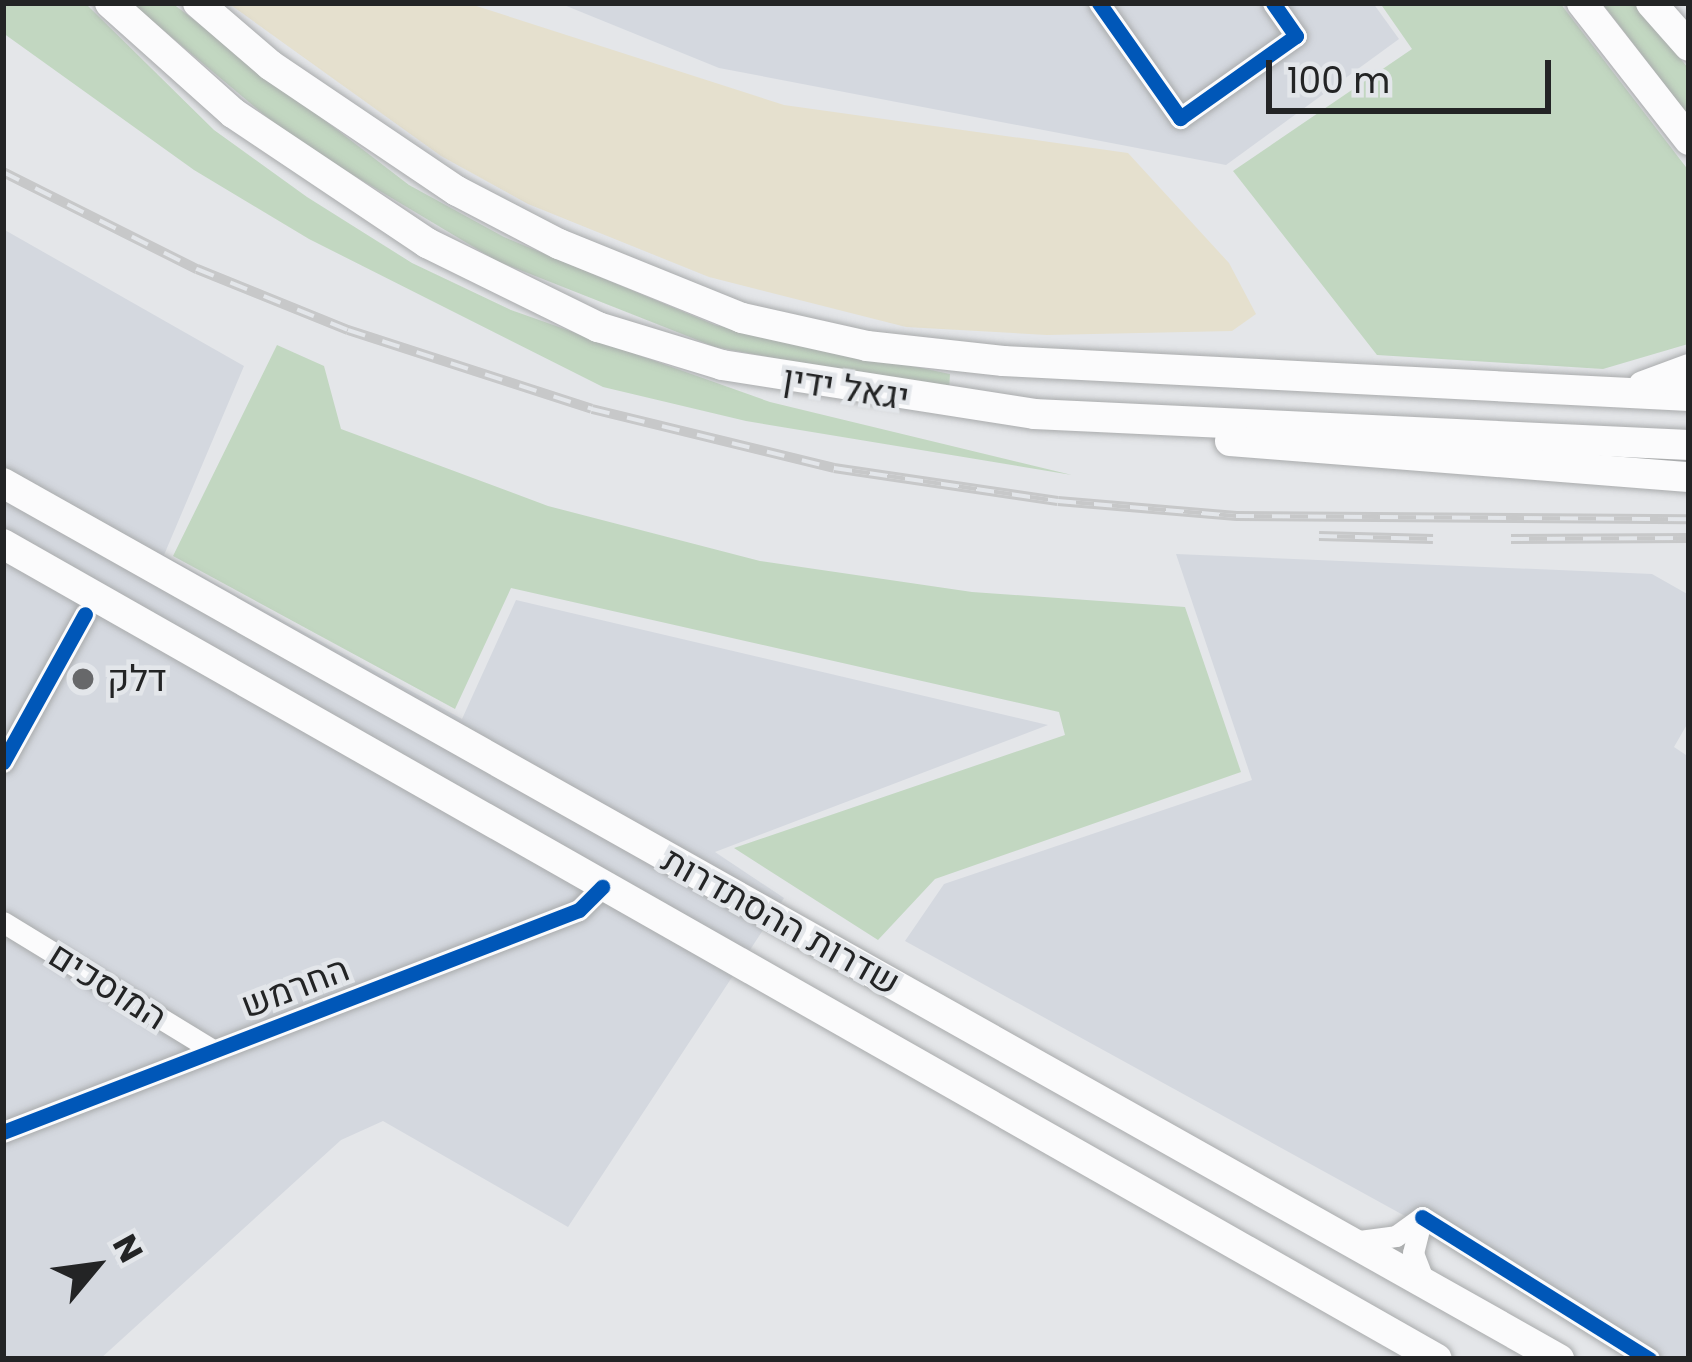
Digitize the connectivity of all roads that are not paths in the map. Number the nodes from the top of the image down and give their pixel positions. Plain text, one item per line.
1 (110, 3) edge
2 (198, 3) edge
3 (1099, 3) edge
4 (1274, 3) edge
5 (1582, 3) edge
6 (1651, 3) edge
7 (1689, 46) edge
8 (1689, 140) edge
9 (1689, 369) edge
10 (1626, 392) junction
11 (1689, 396) edge
12 (1034, 414) junction
13 (1689, 445) edge
14 (1689, 477) edge
15 (3, 483) edge
16 (3, 544) edge
17 (85, 614) dead end
18 (3, 762) edge
19 (602, 887) junction
20 (3, 922) edge
21 (213, 1050) junction
22 (3, 1132) edge
23 (1422, 1217) junction
24 (1351, 1241) junction
25 (1425, 1284) junction
26 (1437, 1359) edge
27 (1559, 1359) edge
28 (1649, 1359) edge

1 - 12 highway, יגאל ידין
2 - 10 highway, יגאל ידין
3 - 4 street
5 - 8 highway
6 - 7 highway
9 - 10 highway
10 - 11 highway, יגאל ידין
12 - 13 highway, יגאל ידין
12 - 14 highway
15 - 24 highway, שדרות ההסתדרות
16 - 19 highway, שדרות ההסתדרות
17 - 18 street
19 - 21 street, החרמש
19 - 26 highway, שדרות ההסתדרות
20 - 21 street, המוסכים
21 - 22 street, החרמש
23 - 24 street
23 - 25 street
23 - 28 street
24 - 25 highway, שדרות ההסתדרות
25 - 27 highway, שדרות ההסתדרות

